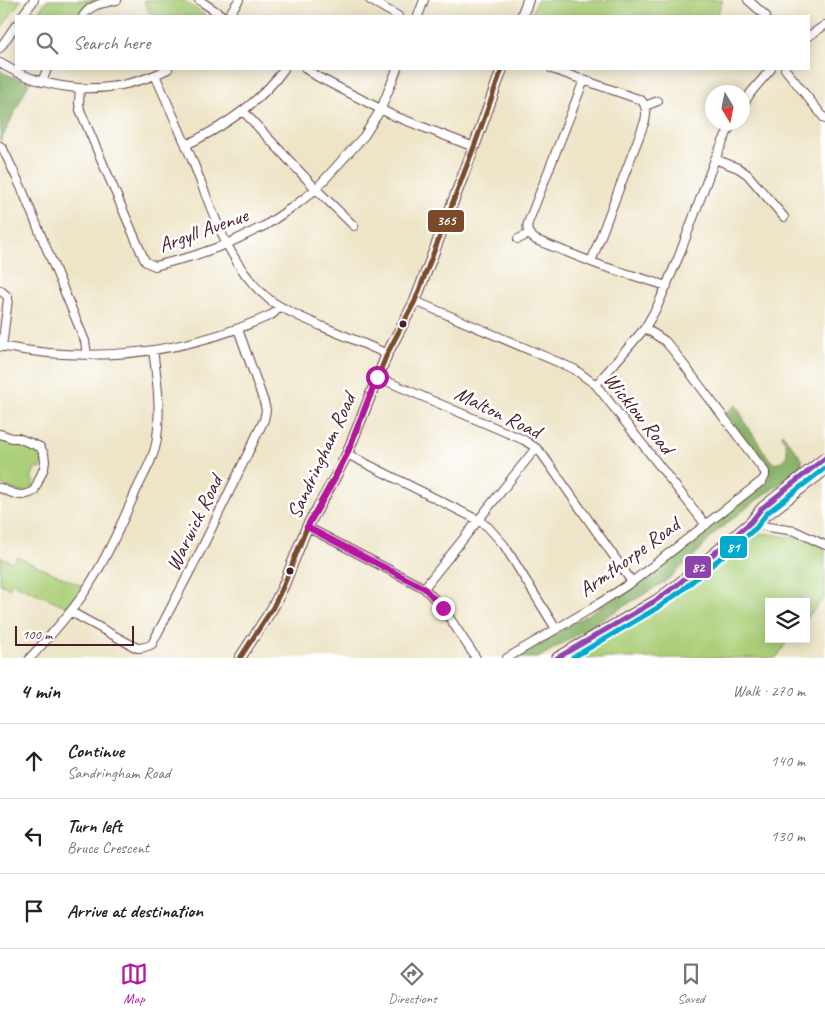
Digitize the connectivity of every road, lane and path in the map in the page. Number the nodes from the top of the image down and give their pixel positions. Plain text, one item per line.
1 (34, 0) edge
2 (117, 0) edge
3 (198, 0) edge
4 (239, 0) edge
5 (370, 0) edge
6 (424, 0) edge
7 (528, 0) edge
8 (748, 0) edge
9 (23, 15) edge
10 (84, 15) edge
11 (221, 15) edge
12 (229, 15) edge
13 (396, 15) edge
14 (418, 15) edge
15 (522, 15) edge
16 (765, 15) edge
17 (825, 24) edge
18 (15, 26) edge
19 (810, 35) edge
20 (0, 48) edge
21 (0, 63) edge
22 (47, 70) edge
23 (166, 70) edge
24 (283, 70) edge
25 (308, 70) edge
26 (397, 70) edge
27 (502, 70) edge
28 (555, 70) edge
29 (770, 70) edge
30 (786, 70) edge
31 (155, 75) junction
32 (584, 80) junction
33 (42, 82) junction
34 (80, 88) junction
35 (750, 94) edge
36 (658, 101) dead end
37 (646, 106) junction
38 (380, 109) junction
39 (243, 111) junction
40 (825, 119) edge
41 (728, 130) edge
42 (186, 145) junction
43 (474, 147) junction
44 (1, 150) edge
45 (715, 159) junction
46 (316, 189) junction
47 (784, 217) dead end
48 (354, 226) dead end
49 (529, 234) junction
50 (518, 239) dead end
51 (228, 244) junction
52 (591, 262) junction
53 (667, 286) junction
54 (0, 290) edge
55 (415, 300) junction
56 (279, 306) junction
57 (645, 328) junction
58 (238, 329) junction
59 (1, 346) edge
60 (153, 350) junction
61 (387, 354) junction
62 (87, 355) junction
63 (377, 377) junction
64 (596, 385) junction
65 (0, 434) edge
66 (536, 448) junction
67 (347, 454) junction
68 (825, 458) edge
69 (825, 470) edge
70 (0, 488) edge
71 (478, 520) junction
72 (751, 522) junction
73 (706, 525) junction
74 (307, 527) junction
75 (825, 545) edge
76 (632, 582) junction
77 (424, 588) junction
78 (71, 612) junction
79 (556, 629) junction
80 (30, 658) edge
81 (240, 658) edge
82 (476, 658) edge
83 (507, 658) edge
84 (557, 658) edge

1 - 9 street
2 - 10 street
3 - 11 street
4 - 12 street
5 - 13 street
6 - 14 street
7 - 15 street
8 - 16 street
17 - 19 street
18 - 20 street
21 - 33 street
22 - 33 street
23 - 31 street
24 - 39 street
25 - 38 street
26 - 38 street, Argyll Avenue
27 - 43 street, Sandringham Road
28 - 32 street
29 - 35 street
30 - 40 street
31 - 34 street
31 - 42 street
32 - 37 street
32 - 49 street
33 - 34 street
34 - 51 street, Argyll Avenue
36 - 37 street
37 - 52 street
38 - 43 street
38 - 46 street, Argyll Avenue
39 - 42 street
39 - 46 street
41 - 45 street
42 - 51 street
43 - 55 street, Sandringham Road
44 - 62 street
45 - 47 street
45 - 53 street
46 - 48 street
46 - 51 street, Argyll Avenue
49 - 50 street
49 - 52 street
51 - 56 street
52 - 53 street
53 - 57 street
54 - 59 street
55 - 61 street, Sandringham Road
55 - 64 street, Wicklow Road
56 - 58 street
56 - 61 street
57 - 64 street
57 - 73 street, Armthorpe Road
58 - 60 street
58 - 78 street, Warwick Road
59 - 62 street
60 - 62 street
60 - 78 street
61 - 63 street, Sandringham Road
63 - 66 street, Malton Road
63 - 67 street, Sandringham Road
64 - 73 street, Wicklow Road
65 - 70 street
66 - 71 street
66 - 76 street, Malton Road
67 - 71 street
67 - 74 street, Sandringham Road
68 - 72 street
69 - 72 street
71 - 77 street
71 - 79 street
72 - 75 street
72 - 84 street
73 - 76 street, Armthorpe Road
74 - 77 street
74 - 81 street, Sandringham Road
76 - 79 street, Armthorpe Road
77 - 82 street
78 - 80 street
79 - 83 street, Armthorpe Road

